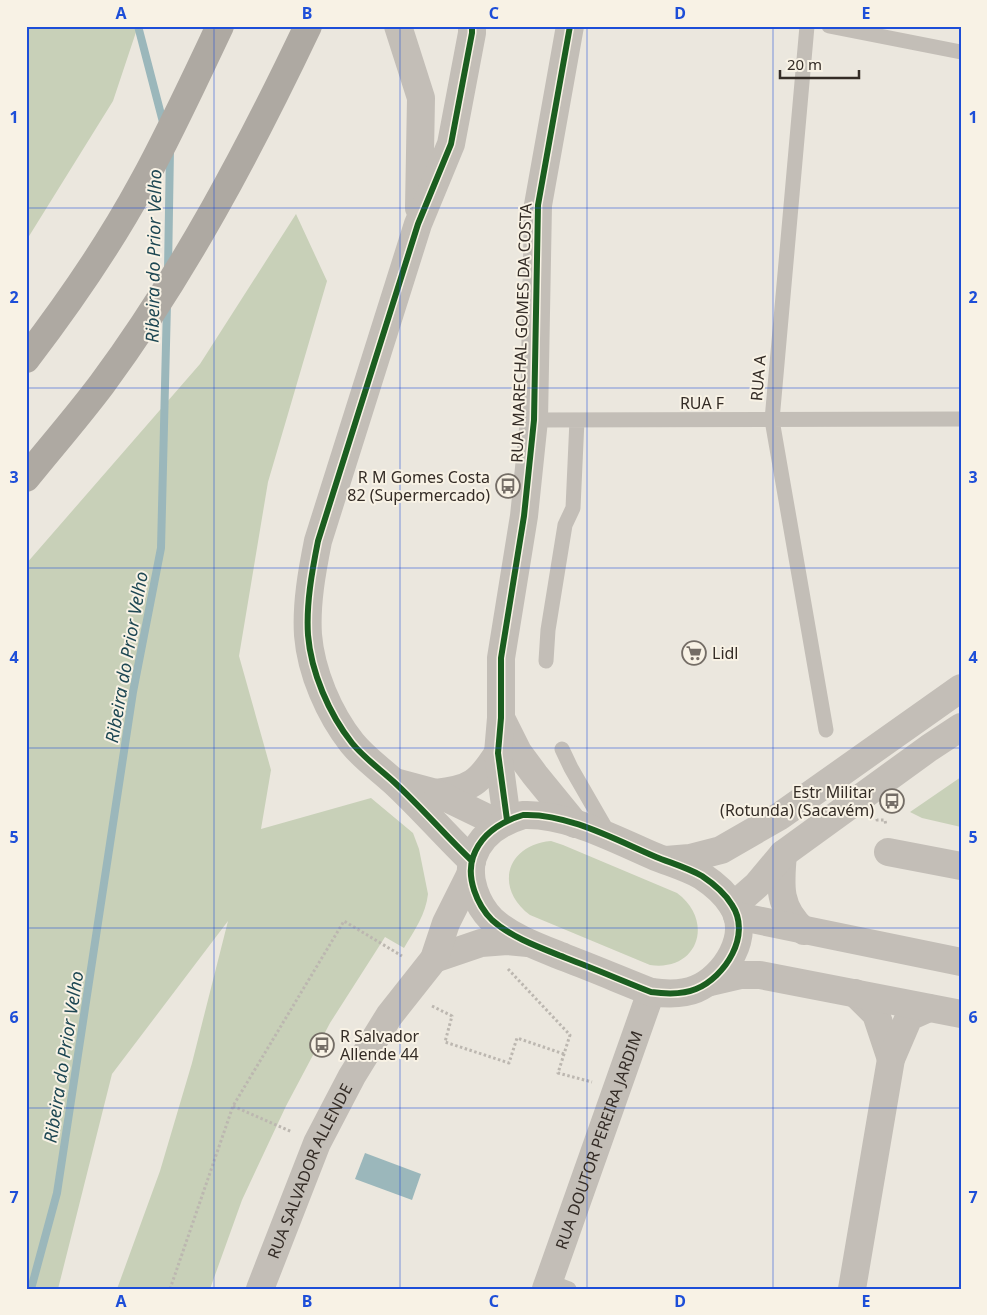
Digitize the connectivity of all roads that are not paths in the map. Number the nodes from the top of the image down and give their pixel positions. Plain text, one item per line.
1 (220, 26) edge
2 (308, 26) edge
3 (398, 26) edge
4 (472, 26) edge
5 (570, 26) edge
6 (807, 26) edge
7 (829, 26) edge
8 (961, 52) edge
9 (418, 224) junction
10 (26, 359) edge
11 (961, 419) edge
12 (534, 420) junction
13 (577, 420) junction
14 (772, 420) junction
15 (26, 478) edge
16 (546, 661) dead end
17 (961, 688) edge
18 (501, 718) junction
19 (961, 727) edge
20 (826, 730) dead end
21 (562, 749) dead end
22 (498, 753) junction
23 (394, 782) junction
24 (436, 793) junction
25 (503, 822) junction
26 (575, 824) junction
27 (611, 838) junction
28 (888, 852) road end
29 (782, 854) junction
30 (663, 860) junction
31 (961, 866) edge
32 (471, 867) junction
33 (735, 911) junction
34 (804, 931) junction
35 (519, 942) junction
36 (434, 959) junction
37 (961, 962) edge
38 (710, 982) junction
39 (651, 992) junction
40 (855, 993) junction
41 (929, 1008) junction
42 (961, 1014) edge
43 (891, 1059) junction
44 (554, 1286) edge
45 (260, 1289) edge
46 (852, 1289) edge

1 - 10 highway
2 - 15 highway
3 - 9 street
4 - 9 street
5 - 12 street, RUA MARECHAL GOMES DA COSTA
6 - 14 lane, RUA A
7 - 8 lane
9 - 23 street
11 - 14 lane, RUA F
12 - 13 lane, RUA F
12 - 18 street, RUA MARECHAL GOMES DA COSTA
13 - 14 lane, RUA F
13 - 16 lane
14 - 20 lane, RUA A
17 - 30 street
18 - 22 street, RUA MARECHAL GOMES DA COSTA
18 - 26 street, RUA MARECHAL GOMES DA COSTA
19 - 29 street
21 - 27 lane
22 - 24 street, RUA MARECHAL GOMES DA COSTA
22 - 25 street, RUA MARECHAL GOMES DA COSTA
23 - 24 street
23 - 32 street
24 - 25 street
25 - 26 street
25 - 32 street
26 - 27 street
27 - 30 street
28 - 31 street
29 - 33 street
29 - 34 street
30 - 33 street
32 - 35 street
32 - 36 street
33 - 34 street
33 - 38 street
34 - 37 street
35 - 36 street
35 - 39 street
36 - 45 street, RUA SALVADOR ALLENDE
38 - 39 street
38 - 40 street
39 - 44 street, RUA DOUTOR PEREIRA JARDIM
40 - 41 street
40 - 43 street
41 - 42 street
41 - 43 street
43 - 46 street

